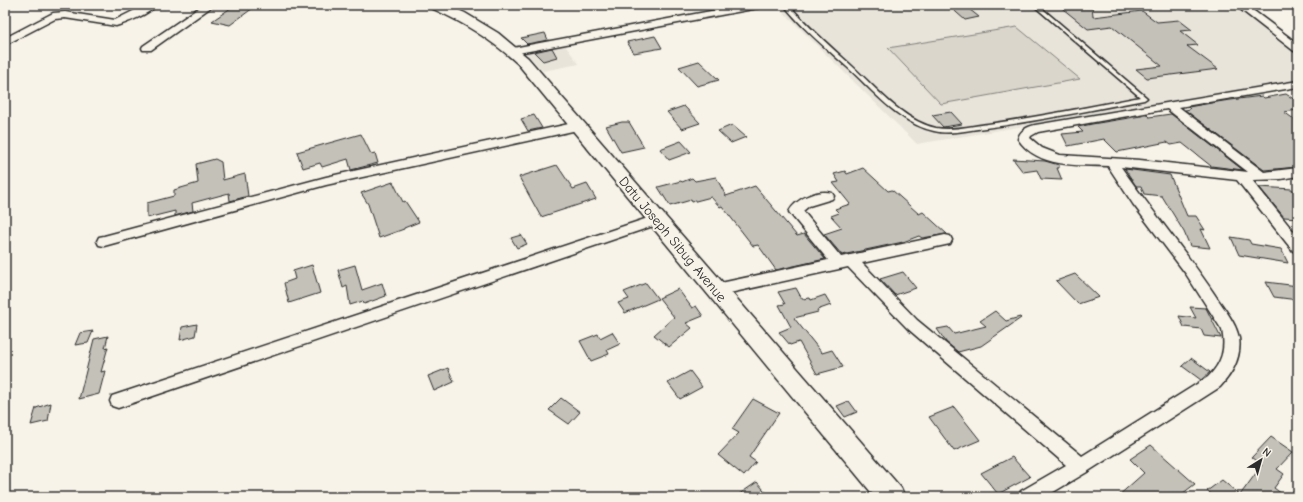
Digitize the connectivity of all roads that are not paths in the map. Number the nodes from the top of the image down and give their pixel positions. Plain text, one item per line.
1 (152, 5) edge
2 (209, 5) edge
3 (436, 5) edge
4 (758, 5) edge
5 (786, 5) edge
6 (1035, 5) edge
7 (1240, 5) edge
8 (5, 42) edge
9 (147, 48) dead end
10 (1298, 49) edge
11 (513, 51) junction
12 (1298, 84) edge
13 (1169, 105) junction
14 (578, 126) junction
15 (1111, 162) junction
16 (1298, 172) edge
17 (1242, 176) junction
18 (1261, 176) junction
19 (827, 196) dead end
20 (657, 220) junction
21 (945, 240) dead end
22 (104, 241) dead end
23 (1298, 247) edge
24 (844, 262) junction
25 (716, 290) junction
26 (118, 401) dead end
27 (1081, 466) junction
28 (892, 497) edge
29 (1028, 497) edge

1 - 8 street
2 - 9 street
3 - 11 main road, Datu Joseph Sibug Avenue
4 - 11 street
5 - 6 lane
7 - 10 street
11 - 14 main road, Datu Joseph Sibug Avenue
12 - 13 street
13 - 15 street
13 - 18 street
14 - 20 main road, Datu Joseph Sibug Avenue
14 - 22 street
15 - 17 street
15 - 27 street
16 - 18 street
17 - 18 street
17 - 23 street
19 - 24 street
20 - 25 main road, Datu Joseph Sibug Avenue
20 - 26 street
21 - 24 street
24 - 25 street
24 - 27 street
25 - 28 main road, Datu Joseph Sibug Avenue
27 - 29 street

